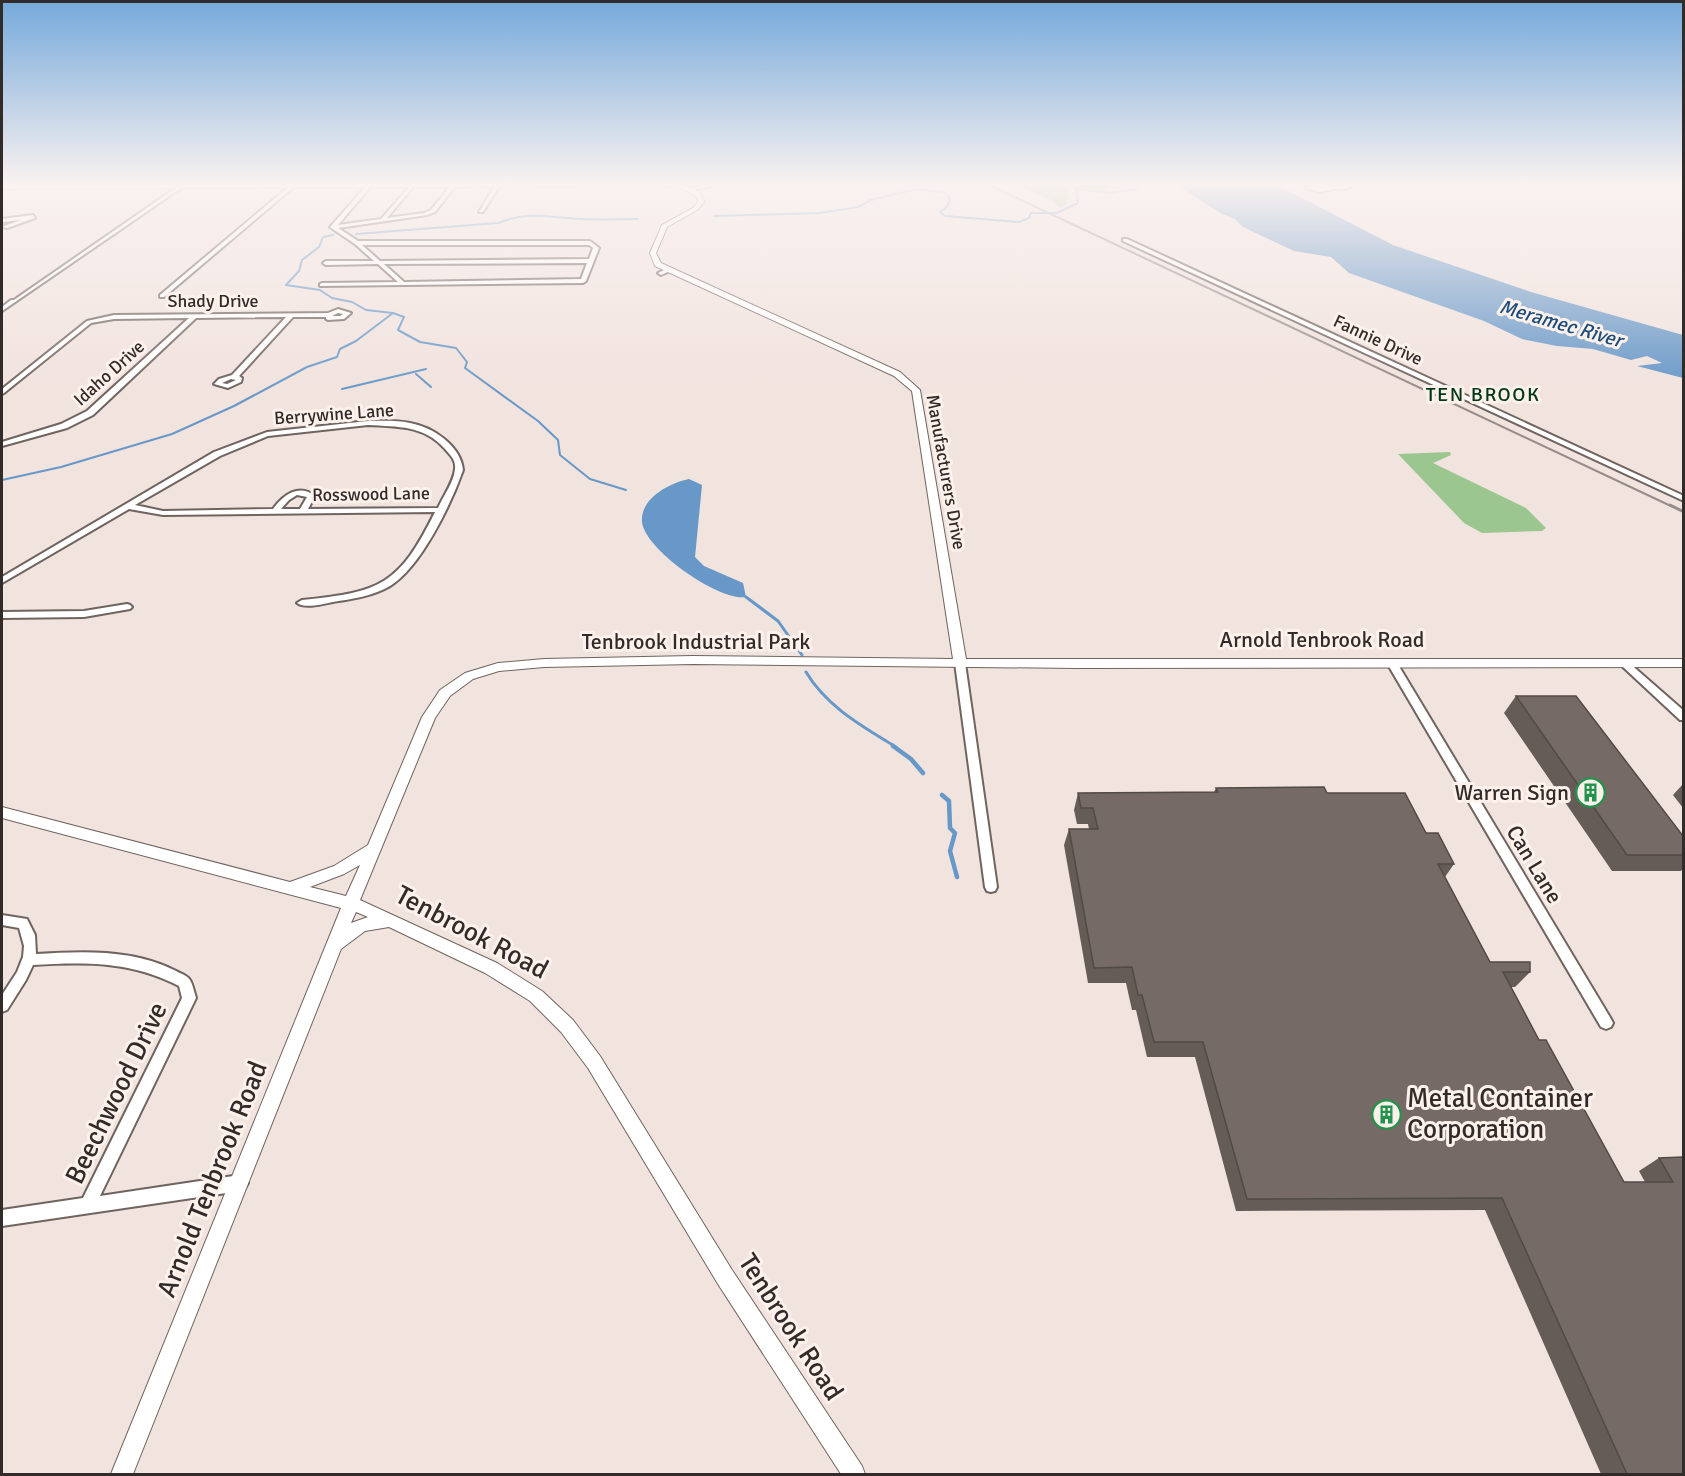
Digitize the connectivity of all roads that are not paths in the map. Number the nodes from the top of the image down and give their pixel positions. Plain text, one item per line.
1 (85, 252) edge
2 (216, 252) edge
3 (367, 252) edge
4 (593, 252) edge
5 (654, 252) edge
6 (1151, 252) edge
7 (591, 261) junction
8 (379, 262) junction
9 (326, 263) dead end
10 (402, 283) junction
11 (322, 285) dead end
12 (162, 296) dead end
13 (2, 309) edge
14 (328, 315) dead end
15 (291, 316) junction
16 (193, 318) junction
17 (234, 377) dead end
18 (2, 392) edge
19 (2, 444) edge
20 (1683, 499) edge
21 (127, 506) junction
22 (440, 510) junction
23 (275, 512) junction
24 (303, 512) junction
25 (2, 580) edge
26 (302, 603) dead end
27 (127, 607) dead end
28 (2, 615) edge
29 (960, 663) junction
30 (1392, 663) junction
31 (1683, 663) edge
32 (1625, 664) junction
33 (1683, 717) edge
34 (2, 812) edge
35 (374, 849) junction
36 (991, 887) dead end
37 (290, 888) junction
38 (351, 904) junction
39 (2, 920) edge
40 (393, 920) junction
41 (334, 946) junction
42 (29, 960) junction
43 (2, 1006) edge
44 (1606, 1023) dead end
45 (240, 1183) junction
46 (88, 1205) junction
47 (2, 1218) edge
48 (122, 1474) edge
49 (854, 1474) edge

1 - 13 street
2 - 12 street
3 - 8 street
4 - 7 street
5 - 29 street, Manufacturers Drive
6 - 20 street, Fannie Drive
7 - 8 street
7 - 10 street
8 - 9 street
8 - 10 street
10 - 11 street
14 - 15 street, Shady Drive
15 - 16 street, Shady Drive
15 - 17 street
16 - 18 street, Shady Drive
16 - 19 street, Idaho Drive
21 - 22 street, Berrywine Lane
21 - 23 street, Rosswood Lane
21 - 25 street, Berrywine Lane
22 - 24 street, Rosswood Lane
22 - 26 street, Berrywine Lane
23 - 24 street, Rosswood Lane
23 - 24 street, Rosswood Lane
27 - 28 street
29 - 30 street, Arnold Tenbrook Road
29 - 35 street, Tenbrook Industrial Park
29 - 36 street
30 - 32 street, Arnold Tenbrook Road
30 - 44 street, Can Lane
31 - 32 street, Arnold Tenbrook Road
32 - 33 street
34 - 37 street, Tenbrook Road
35 - 37 street
35 - 38 street, Tenbrook Industrial Park
37 - 38 street, Tenbrook Road
38 - 40 street, Tenbrook Road
38 - 41 street, Arnold Tenbrook Road
39 - 42 street
40 - 41 street
40 - 49 street, Tenbrook Road
41 - 45 street, Arnold Tenbrook Road
42 - 43 street
42 - 46 street, Beechwood Drive
45 - 46 street
45 - 48 street, Arnold Tenbrook Road
46 - 47 street

